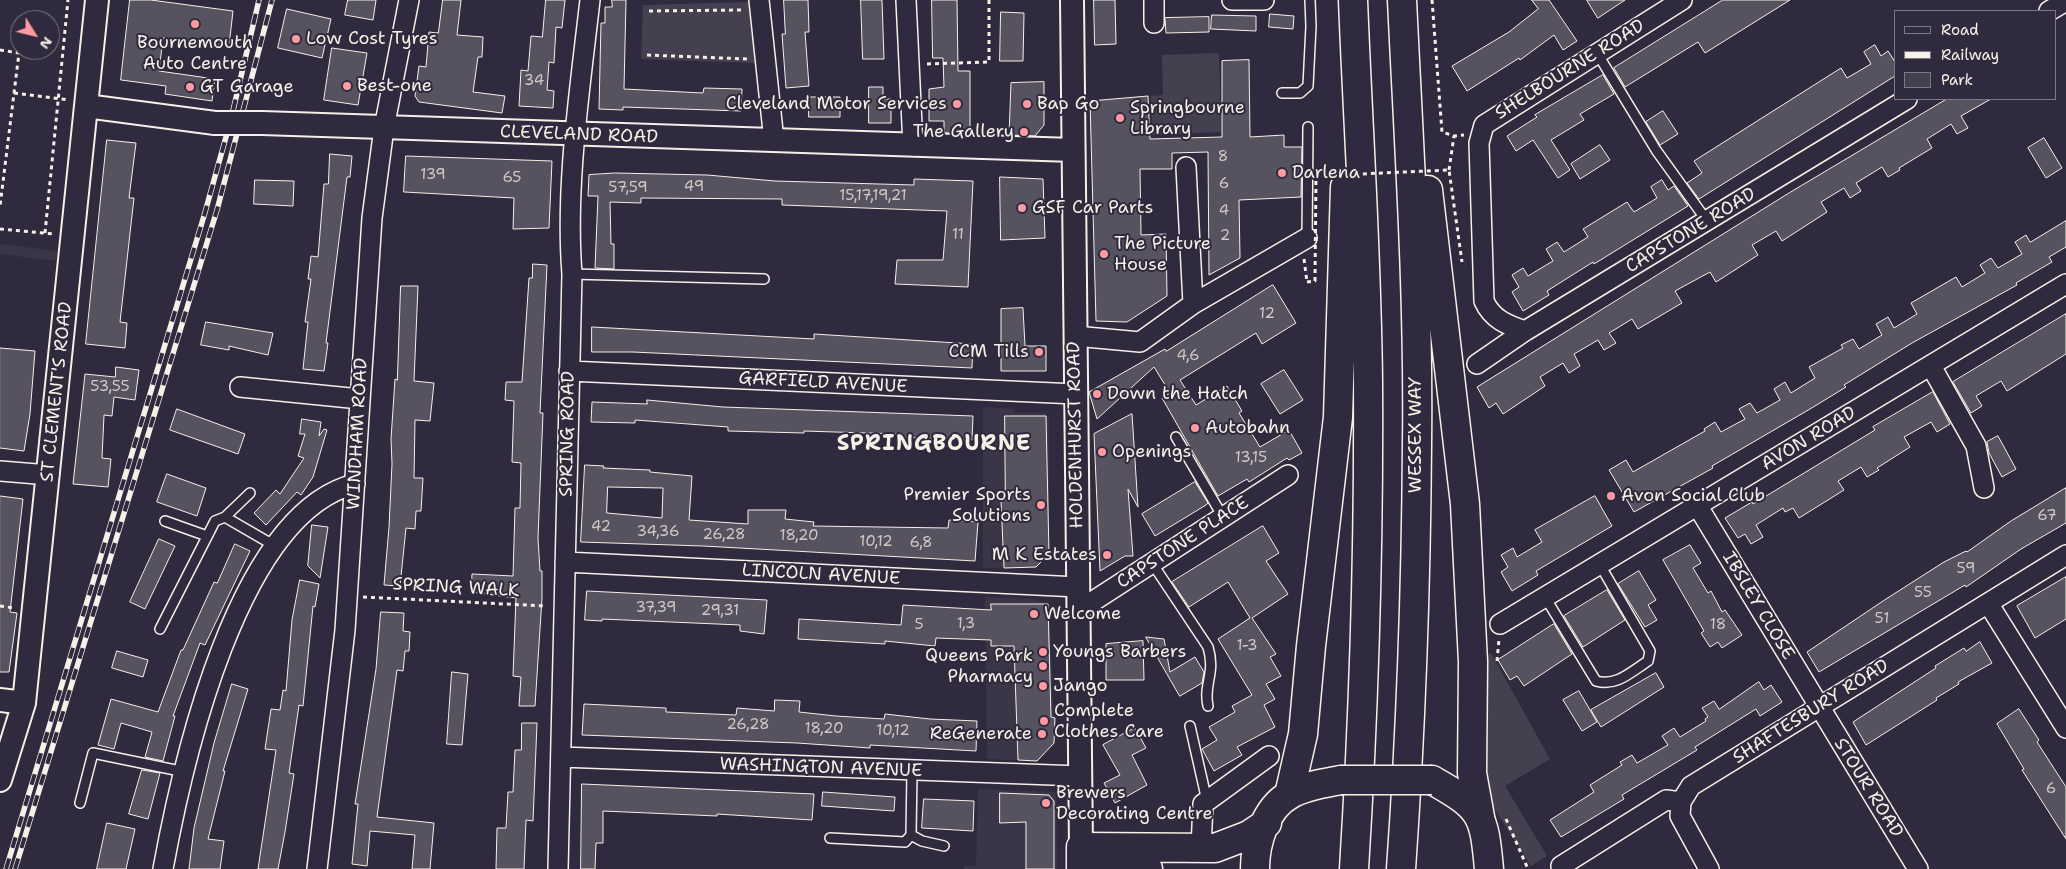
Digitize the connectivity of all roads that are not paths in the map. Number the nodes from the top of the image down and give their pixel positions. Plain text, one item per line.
1 (97, 0) edge
2 (409, 0) edge
3 (590, 0) edge
4 (906, 0) edge
5 (1072, 0) edge
6 (1154, 0) edge
7 (1232, 0) edge
8 (1264, 0) edge
9 (1310, 0) edge
10 (1351, 0) edge
11 (1403, 0) edge
12 (1682, 0) edge
13 (2066, 1) edge
14 (760, 5) edge
15 (2051, 10) edge
16 (1154, 23) dead end
17 (1597, 53) junction
18 (1282, 93) dead end
19 (1905, 100) edge
20 (86, 104) junction
21 (1308, 127) dead end
22 (384, 128) junction
23 (575, 134) junction
24 (774, 141) junction
25 (913, 146) junction
26 (1073, 150) junction
27 (1186, 167) dead end
28 (1707, 221) junction
29 (1307, 238) joint
30 (572, 274) junction
31 (764, 279) dead end
32 (2066, 284) edge
33 (1193, 304) junction
34 (1525, 332) junction
35 (1075, 336) junction
36 (1477, 364) dead end
37 (1931, 366) junction
38 (569, 371) junction
39 (240, 387) dead end
40 (1076, 394) junction
41 (360, 399) junction
42 (1176, 437) dead end
43 (0, 471) edge
44 (49, 475) junction
45 (1288, 475) dead end
46 (355, 484) junction
47 (1984, 488) dead end
48 (250, 493) dead end
49 (1697, 505) junction
50 (225, 517) junction
51 (1224, 517) junction
52 (165, 520) dead end
53 (207, 536) junction
54 (274, 546) junction
55 (2066, 555) edge
56 (565, 562) junction
57 (1152, 563) junction
58 (1600, 565) junction
59 (1078, 587) junction
60 (1545, 597) junction
61 (1988, 603) junction
62 (1078, 611) junction
63 (1500, 624) road end
64 (160, 629) dead end
65 (0, 700) edge
66 (24, 703) junction
67 (1208, 706) dead end
68 (1818, 708) junction
69 (1190, 726) dead end
70 (2066, 728) edge
71 (1269, 756) dead end
72 (561, 757) junction
73 (185, 772) junction
74 (912, 772) junction
75 (1080, 776) junction
76 (0, 780) edge
77 (1290, 795) junction
78 (1207, 801) junction
79 (1681, 802) junction
80 (80, 803) dead end
81 (1490, 820) junction
82 (1266, 823) junction
83 (911, 835) junction
84 (830, 838) dead end
85 (944, 846) dead end
86 (1201, 848) junction
87 (1081, 861) edge
88 (1561, 866) dead end
89 (163, 869) edge
90 (317, 869) edge
91 (558, 869) edge
92 (1148, 869) edge
93 (1255, 869) edge
94 (1354, 869) edge
95 (1401, 869) edge
96 (1489, 869) edge
97 (1507, 869) edge
98 (1709, 869) edge
99 (1918, 869) edge

1 - 20 street, ST CLEMENT'S ROAD
2 - 22 street, WINDHAM ROAD
3 - 23 street, SPRING ROAD
4 - 25 street
5 - 26 street, HOLDENHURST ROAD
6 - 16 street
7 - 8 street
9 - 18 lane
10 - 77 main road
10 - 94 main road
11 - 81 main road
11 - 95 main road, WESSEX WAY
12 - 17 street, SHELBOURNE ROAD
13 - 15 street
14 - 24 street
17 - 28 lane
17 - 34 street, SHELBOURNE ROAD
19 - 28 street, CAPSTONE ROAD
20 - 22 street, CLEVELAND ROAD, bridge
20 - 44 street, ST CLEMENT'S ROAD
21 - 29 lane
22 - 23 street, CLEVELAND ROAD
22 - 41 street, WINDHAM ROAD
23 - 24 street, CLEVELAND ROAD
23 - 30 street, SPRING ROAD
24 - 25 street, CLEVELAND ROAD
25 - 26 street, CLEVELAND ROAD
26 - 35 street, HOLDENHURST ROAD
27 - 33 street
28 - 34 street, CAPSTONE ROAD
29 - 33 street
30 - 31 lane
30 - 38 street, SPRING ROAD
32 - 37 street, AVON ROAD
33 - 35 street
34 - 36 street, CAPSTONE ROAD
35 - 40 street, HOLDENHURST ROAD
37 - 47 street
37 - 49 street, AVON ROAD
38 - 40 street, GARFIELD AVENUE
38 - 56 street, SPRING ROAD
39 - 41 street
40 - 59 street, HOLDENHURST ROAD
41 - 46 street, WINDHAM ROAD
42 - 51 lane
43 - 44 street
44 - 66 street, ST CLEMENT'S ROAD
45 - 51 street, CAPSTONE PLACE
46 - 54 street
46 - 90 street, WINDHAM ROAD
48 - 50 lane
49 - 58 street, AVON ROAD
49 - 68 street, IBSLEY CLOSE
50 - 53 lane
50 - 54 lane
51 - 57 street, CAPSTONE PLACE
52 - 53 lane
53 - 64 lane
54 - 73 street
55 - 61 street, SHAFTESBURY ROAD
56 - 59 street, LINCOLN AVENUE
56 - 72 street, SPRING ROAD
57 - 62 street, CAPSTONE PLACE
57 - 67 lane
58 - 60 street, AVON ROAD
58 - 60 lane
59 - 62 street, HOLDENHURST ROAD
60 - 63 street, AVON ROAD
61 - 68 street, SHAFTESBURY ROAD
61 - 70 street
62 - 75 street, HOLDENHURST ROAD
65 - 66 street
66 - 76 street, ST CLEMENT'S ROAD
68 - 79 street, SHAFTESBURY ROAD
68 - 99 street, STOUR ROAD
69 - 78 lane
71 - 78 street
72 - 74 street, WASHINGTON AVENUE
72 - 91 street, SPRING ROAD
73 - 80 lane
73 - 89 street
74 - 75 street, WASHINGTON AVENUE
74 - 83 lane
75 - 87 street, HOLDENHURST ROAD
77 - 81 main road, bridge
77 - 82 main road
78 - 86 street
79 - 88 street
79 - 98 street
81 - 96 main road
81 - 97 main road
82 - 86 main road
82 - 93 main road
83 - 84 lane
83 - 85 lane
86 - 87 main road
87 - 92 main road

